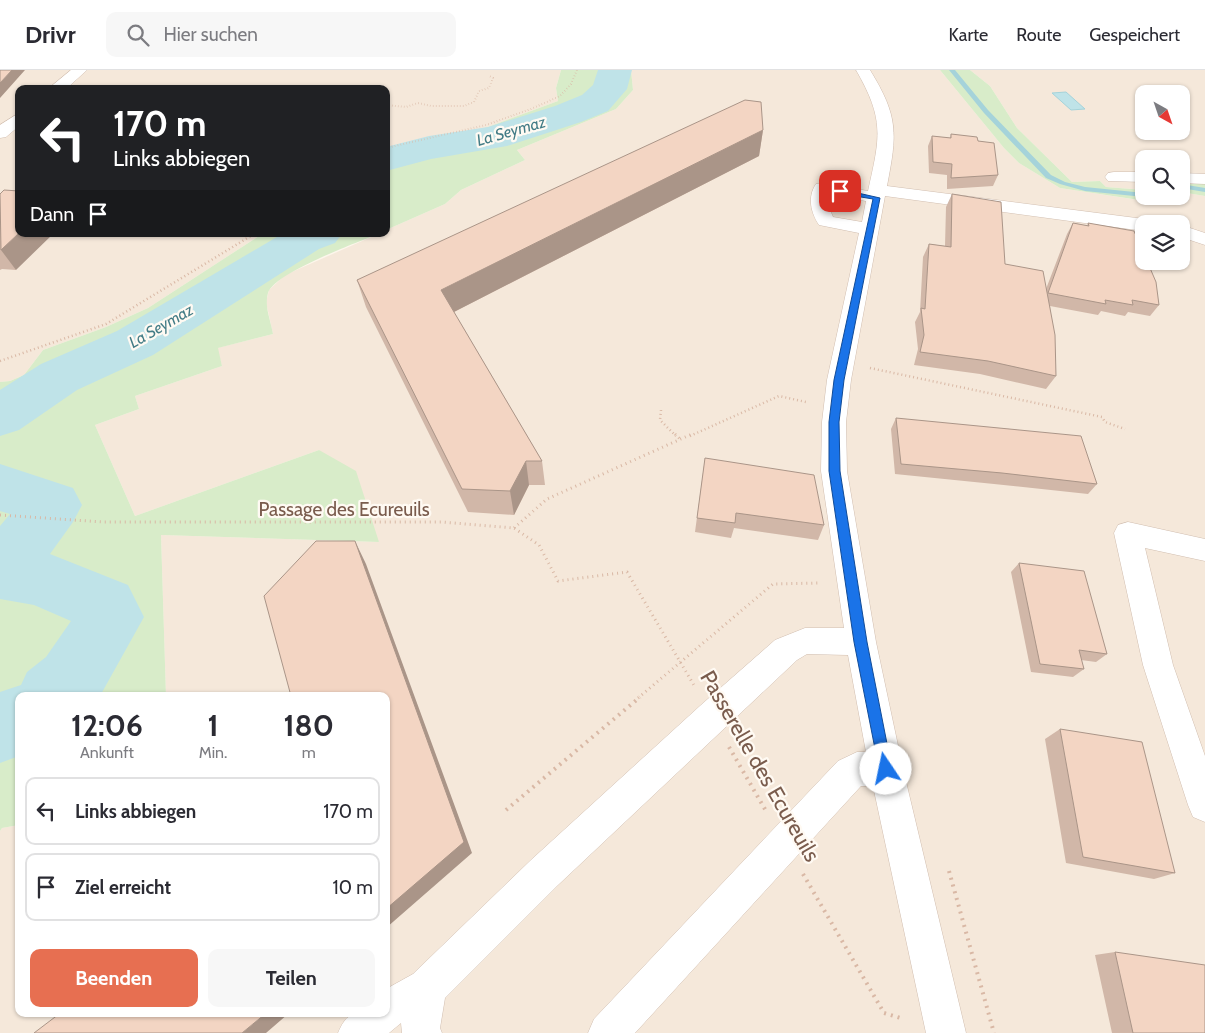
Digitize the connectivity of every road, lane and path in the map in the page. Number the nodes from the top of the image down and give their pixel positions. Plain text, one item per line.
1 (80, 70) edge
2 (577, 70) edge
3 (863, 70) edge
4 (488, 75) dead end
5 (61, 85) edge
6 (390, 105) edge
7 (15, 121) edge
8 (0, 133) edge
9 (390, 147) edge
10 (1114, 177) dead end
11 (1135, 177) edge
12 (1190, 178) edge
13 (1205, 179) edge
14 (877, 194) junction
15 (1135, 224) edge
16 (871, 229) junction
17 (1190, 234) edge
18 (249, 237) edge
19 (1205, 239) edge
20 (0, 361) edge
21 (862, 366) dead end
22 (814, 403) dead end
23 (661, 410) dead end
24 (1125, 429) dead end
25 (681, 440) junction
26 (0, 515) edge
27 (514, 528) junction
28 (1205, 550) edge
29 (558, 581) joint
30 (825, 582) dead end
31 (860, 642) junction
32 (681, 663) junction
33 (712, 716) junction
34 (886, 769) junction
35 (1205, 805) edge
36 (506, 810) dead end
37 (786, 843) junction
38 (948, 870) dead end
39 (427, 988) junction
40 (390, 1008) edge
41 (377, 1017) edge
42 (911, 1022) dead end
43 (358, 1033) edge
44 (422, 1033) edge
45 (608, 1033) edge
46 (946, 1033) edge
47 (994, 1033) edge

1 - 5 street
2 - 9 path
3 - 14 street
4 - 6 path
7 - 8 street
10 - 11 street
12 - 13 street
14 - 15 street
14 - 16 street
14 - 16 street
16 - 31 street
17 - 19 street
18 - 20 path
21 - 24 path
22 - 25 path
23 - 25 path
25 - 27 path
26 - 27 path, Passage des Ecureuils
27 - 29 path, Passage des Ecureuils
28 - 35 street
29 - 32 path, Passerelle des Ecureuils
30 - 32 path
31 - 33 street
31 - 34 street
32 - 33 path, Passerelle des Ecureuils
32 - 36 path
33 - 37 path, Passerelle des Ecureuils
33 - 39 street
34 - 37 street
34 - 46 street
37 - 42 path, Passerelle des Ecureuils
37 - 45 street
38 - 47 path
39 - 40 street
39 - 44 street
41 - 43 street

